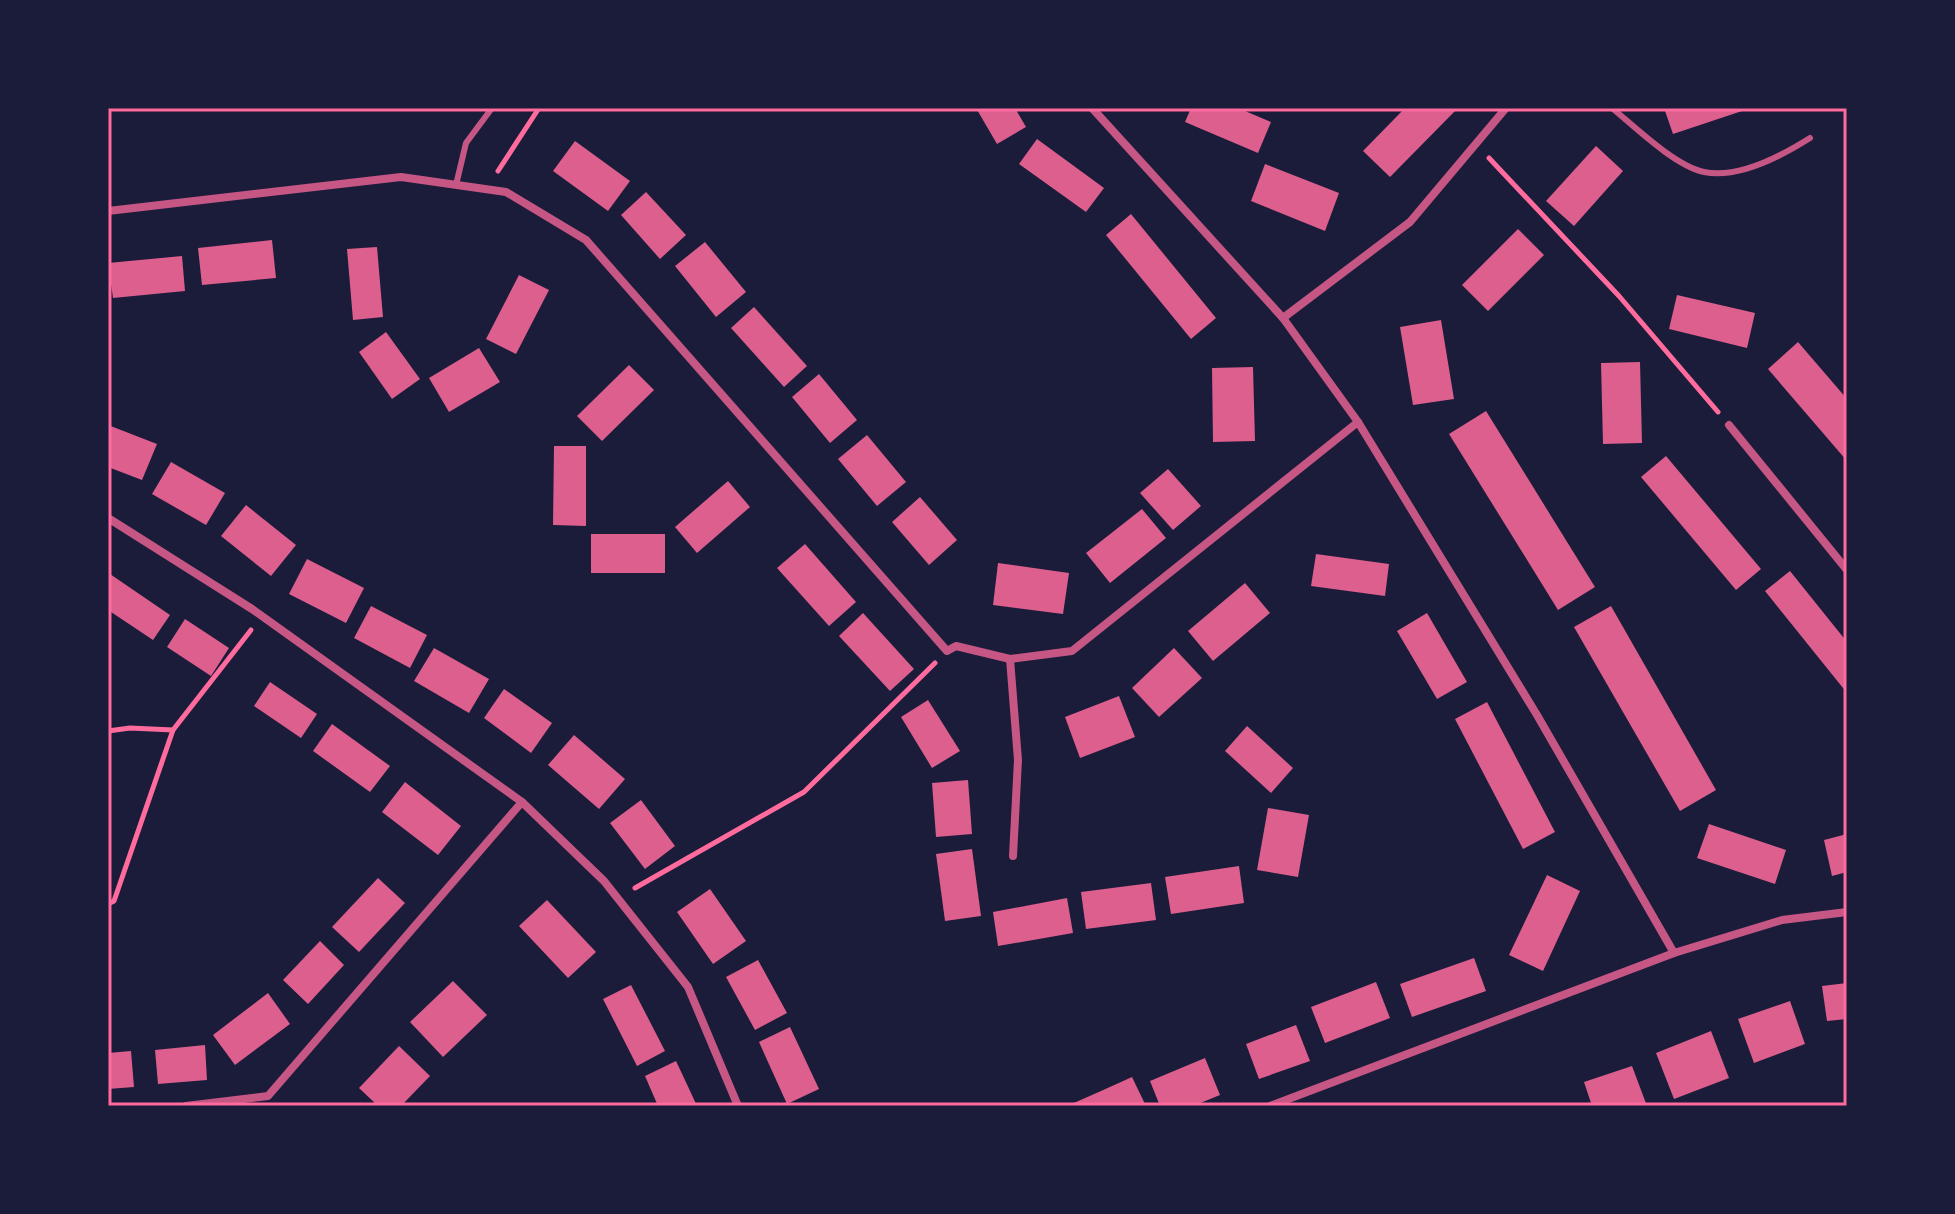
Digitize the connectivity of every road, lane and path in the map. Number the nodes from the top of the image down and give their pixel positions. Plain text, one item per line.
1 (492, 108) edge
2 (539, 108) edge
3 (1092, 108) edge
4 (1506, 108) edge
5 (1612, 108) edge
6 (1810, 138) dead end
7 (1476, 144) junction
8 (456, 185) junction
9 (485, 189) junction
10 (108, 211) edge
11 (1283, 318) junction
12 (1358, 422) junction
13 (1729, 425) joint
14 (108, 518) edge
15 (1847, 570) edge
16 (262, 616) junction
17 (947, 651) junction
18 (1010, 659) junction
19 (173, 730) junction
20 (108, 731) edge
21 (522, 802) junction
22 (1013, 856) dead end
23 (617, 898) junction
24 (108, 904) edge
25 (1847, 912) edge
26 (1674, 953) junction
27 (186, 1106) edge
28 (738, 1106) edge
29 (1270, 1106) edge

1 - 8 lane
2 - 9 path
3 - 11 street
4 - 7 street
5 - 6 lane
7 - 11 street
7 - 13 path
8 - 9 street
8 - 10 street
9 - 17 street
11 - 12 street
12 - 18 street
12 - 26 street
13 - 15 street
14 - 16 street
16 - 19 path
16 - 21 street
17 - 18 street
17 - 23 path
18 - 22 street
19 - 20 path
19 - 24 path
21 - 23 street
21 - 27 street
23 - 28 street
25 - 26 street
26 - 29 street

